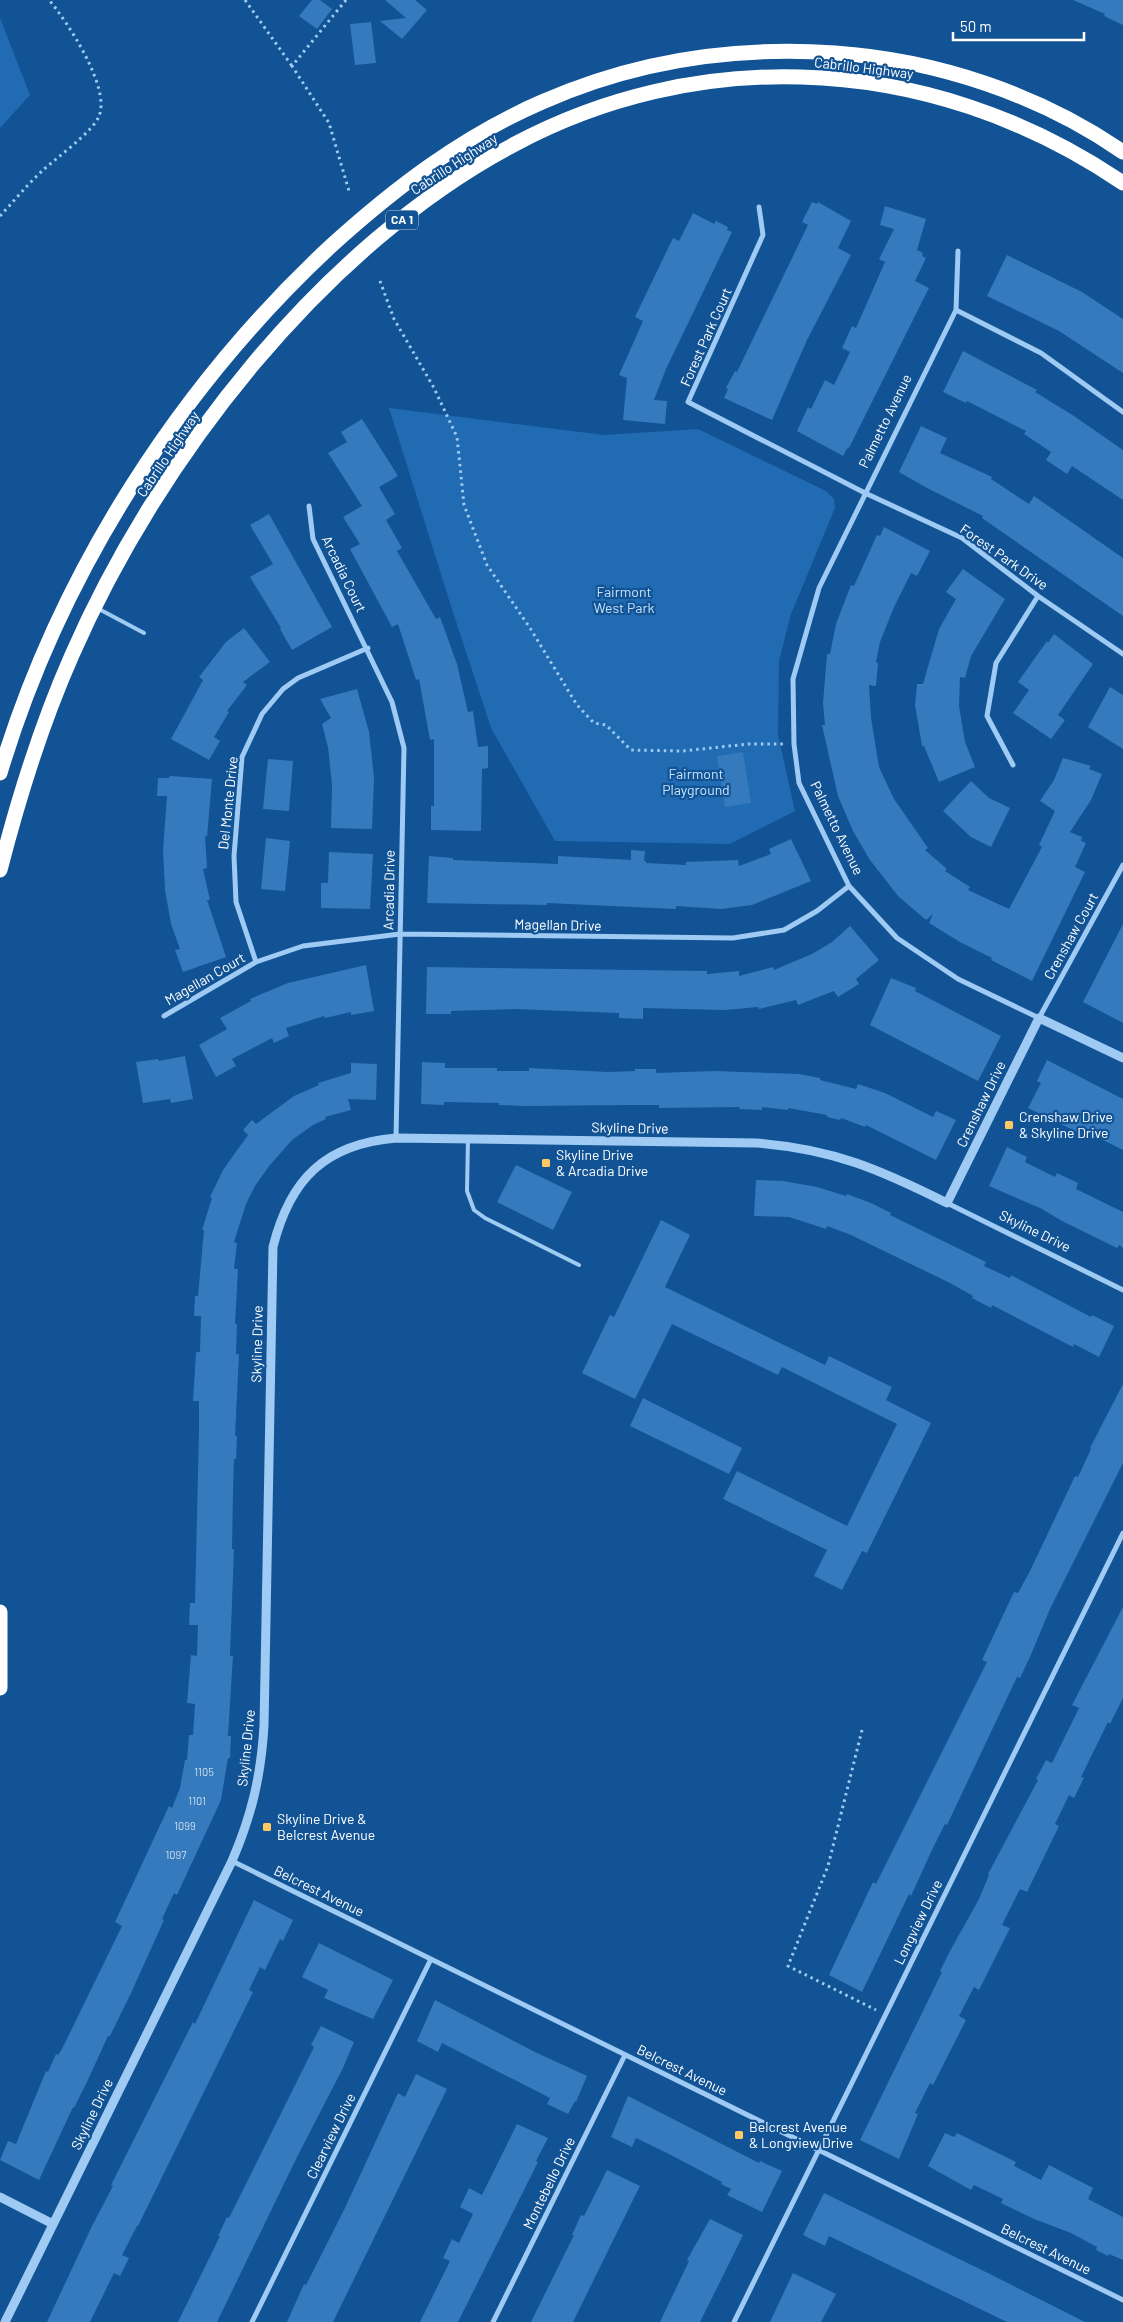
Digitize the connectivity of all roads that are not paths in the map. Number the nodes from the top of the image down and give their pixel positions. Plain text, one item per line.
1 (1123, 152) edge
2 (1123, 183) edge
3 (759, 207) dead end
4 (958, 251) dead end
5 (956, 310) junction
6 (1123, 412) edge
7 (865, 492) junction
8 (310, 506) dead end
9 (1038, 596) junction
10 (94, 607) junction
11 (144, 632) dead end
12 (368, 648) junction
13 (1123, 654) edge
14 (1013, 765) dead end
15 (0, 773) edge
16 (1123, 865) edge
17 (0, 870) edge
18 (849, 886) junction
19 (400, 934) junction
20 (256, 962) junction
21 (164, 1016) dead end
22 (1039, 1018) junction
23 (1123, 1058) edge
24 (396, 1138) junction
25 (468, 1139) junction
26 (947, 1203) junction
27 (579, 1265) dead end
28 (1123, 1290) edge
29 (1123, 1533) edge
30 (0, 1612) edge
31 (0, 1688) edge
32 (232, 1861) junction
33 (431, 1959) junction
34 (625, 2055) junction
35 (819, 2150) junction
36 (0, 2197) edge
37 (54, 2224) junction
38 (1123, 2300) edge
39 (5, 2322) edge
40 (252, 2322) edge
41 (493, 2322) edge
42 (734, 2322) edge

1 - 15 highway, Cabrillo Highway / CA 1
2 - 10 highway, Cabrillo Highway / CA 1
3 - 7 street, Forest Park Court
4 - 5 street
5 - 6 street
5 - 7 street, Palmetto Avenue
7 - 9 street, Forest Park Drive
7 - 18 street, Palmetto Avenue
8 - 12 street, Arcadia Court
9 - 13 street, Forest Park Drive
9 - 14 street
10 - 11 lane
10 - 17 highway, Cabrillo Highway / CA 1
12 - 19 street, Arcadia Drive
12 - 20 street, Del Monte Drive
16 - 22 street, Crenshaw Court
18 - 19 street, Magellan Drive
18 - 22 street, Palmetto Avenue
19 - 20 street, Magellan Drive
19 - 24 street, Arcadia Drive
20 - 21 street, Magellan Court
22 - 23 street, Palmetto Avenue
22 - 26 street, Crenshaw Drive
24 - 25 street, Skyline Drive
24 - 32 street, Skyline Drive
25 - 26 street, Skyline Drive
25 - 27 lane
26 - 28 street, Skyline Drive
29 - 35 street, Longview Drive
30 - 31 highway
32 - 33 street, Belcrest Avenue
32 - 37 street, Skyline Drive
33 - 34 street, Belcrest Avenue
33 - 40 street, Clearview Drive
34 - 35 street, Belcrest Avenue
34 - 41 street, Montebello Drive
35 - 38 street, Belcrest Avenue
35 - 42 street, Longview Drive
36 - 37 street
37 - 39 street, Skyline Drive

